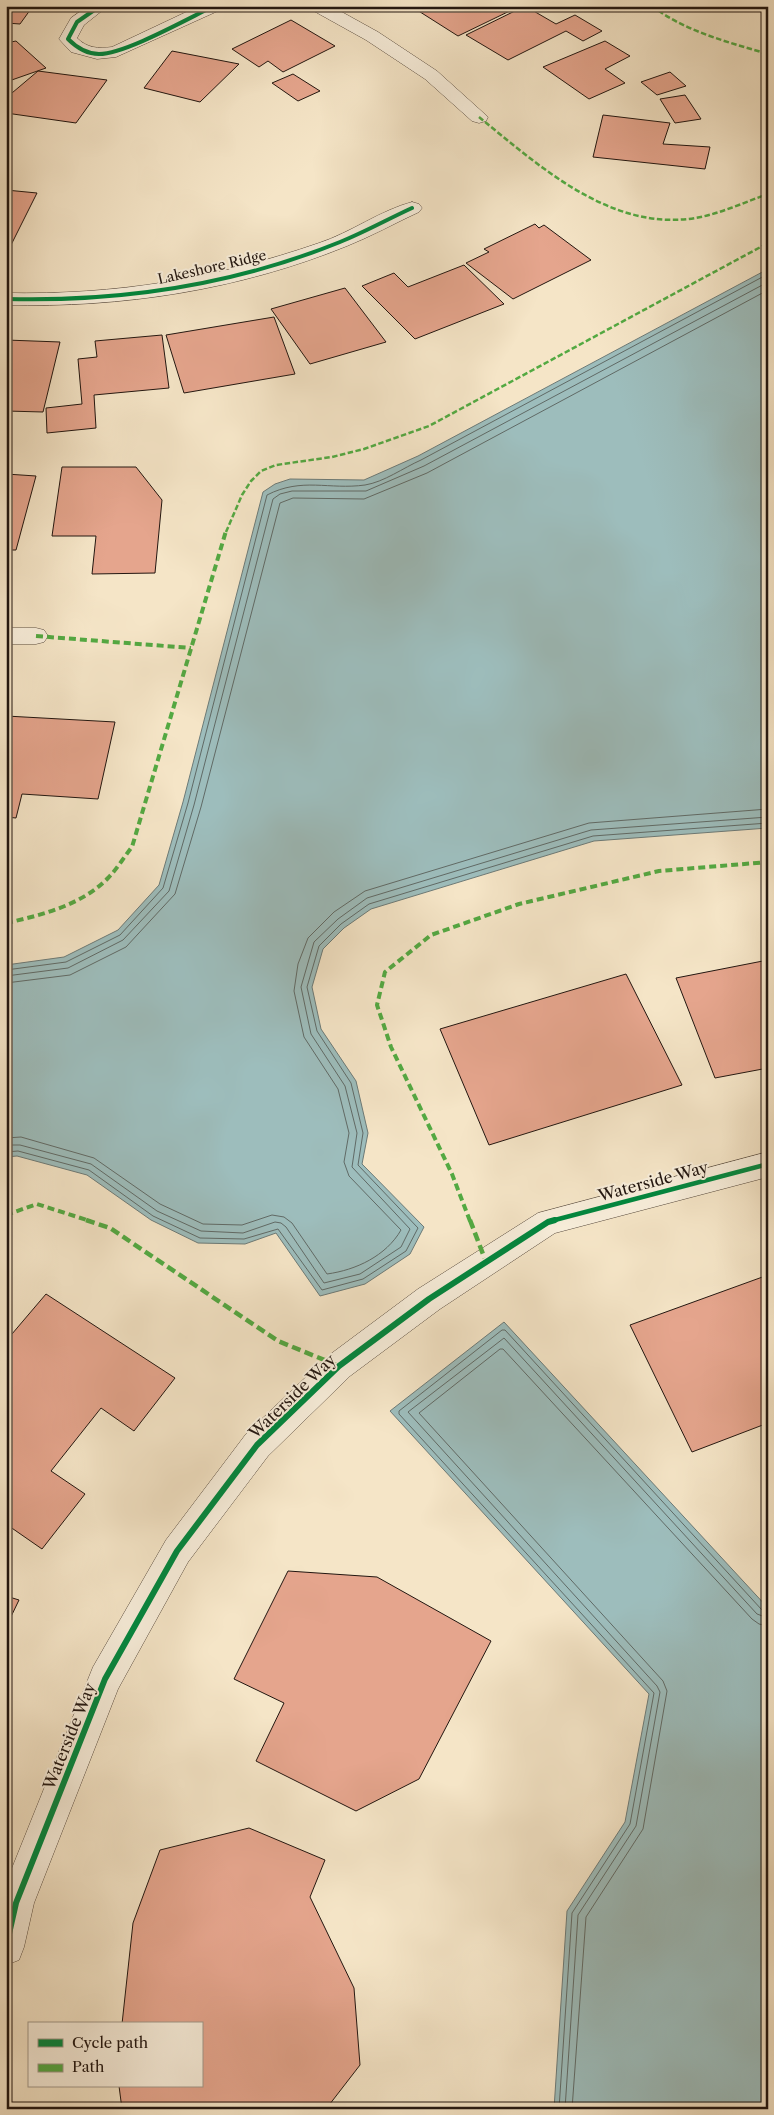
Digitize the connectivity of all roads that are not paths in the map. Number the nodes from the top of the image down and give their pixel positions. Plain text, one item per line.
1 (100, 6) edge
2 (214, 6) edge
3 (318, 6) edge
4 (478, 117) dead end
5 (412, 208) dead end
6 (6, 299) edge
7 (6, 636) edge
8 (36, 636) dead end
9 (768, 1164) edge
10 (6, 1948) edge

1 - 2 street
3 - 4 street
5 - 6 street, Lakeshore Ridge
7 - 8 street
9 - 10 street, Waterside Way

